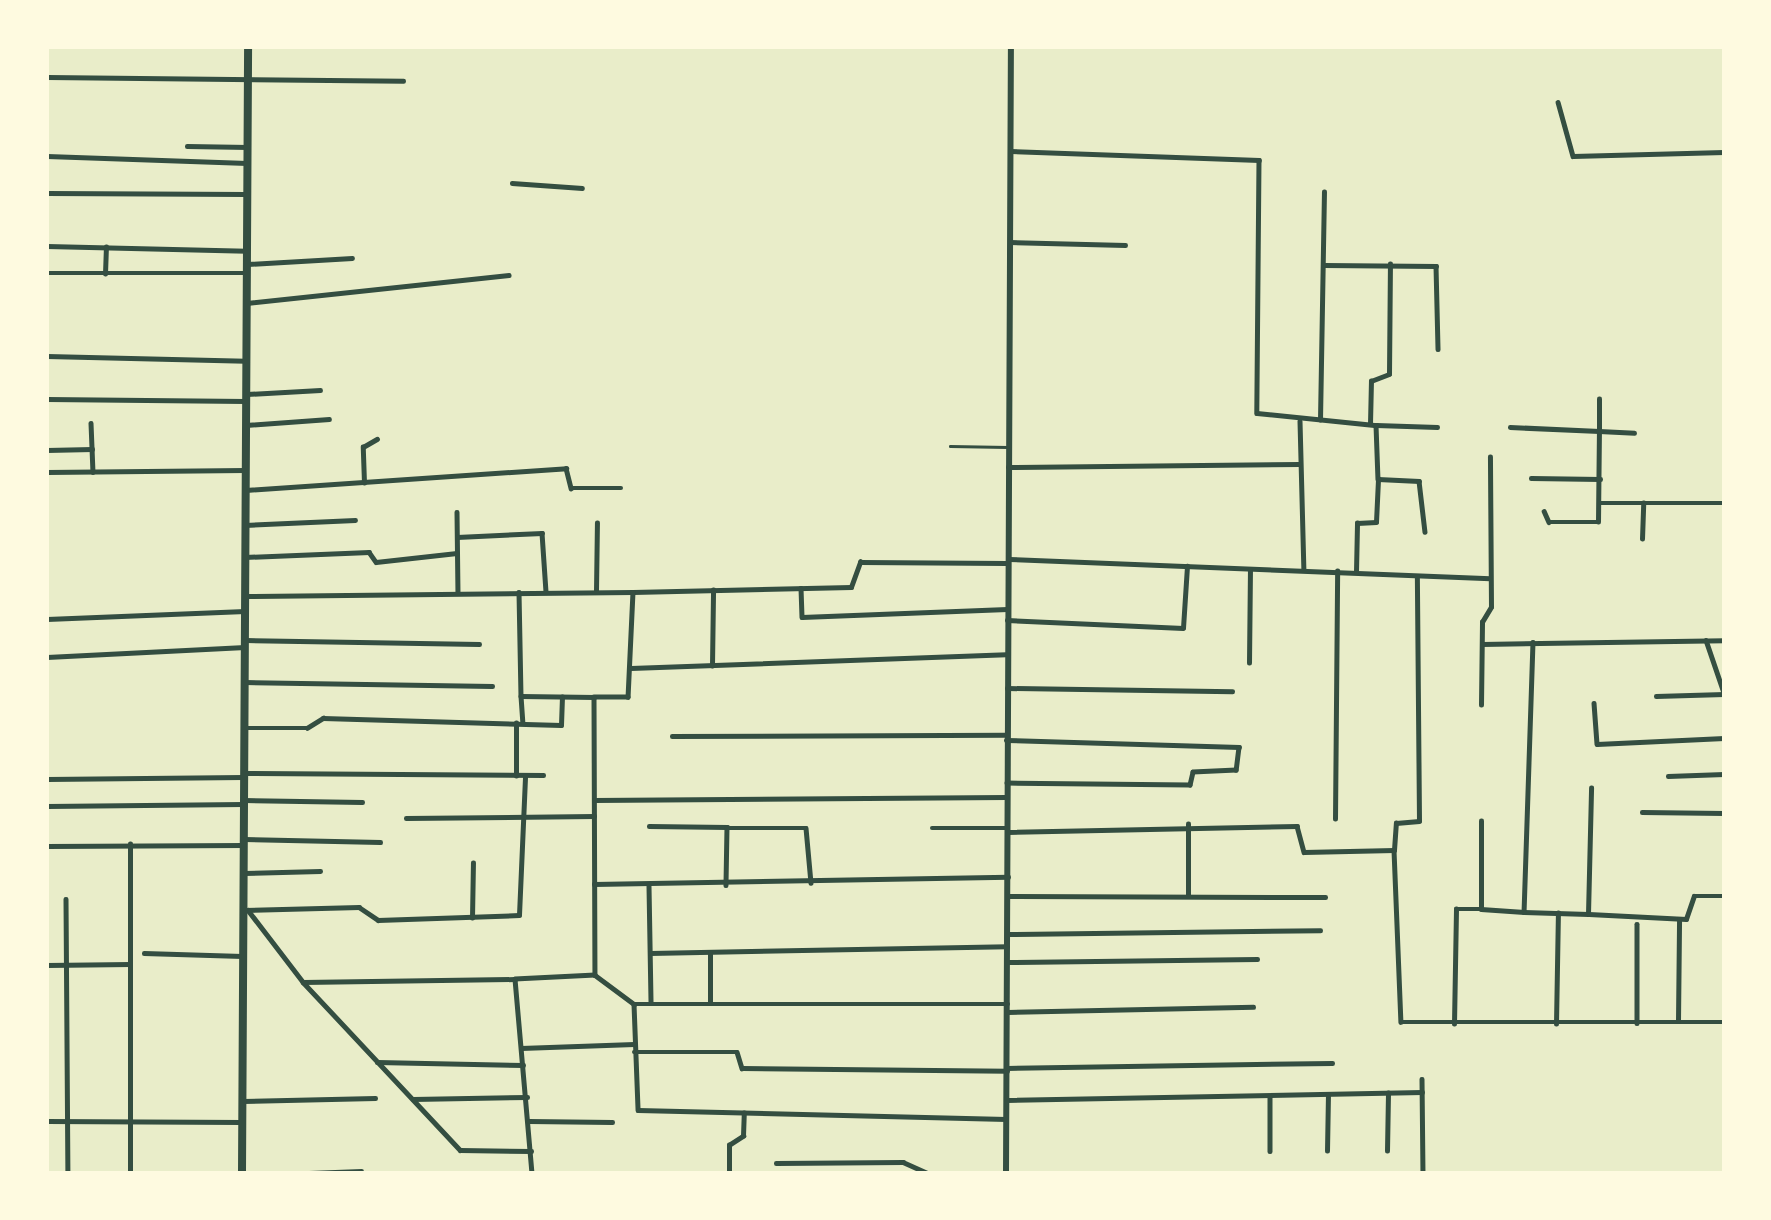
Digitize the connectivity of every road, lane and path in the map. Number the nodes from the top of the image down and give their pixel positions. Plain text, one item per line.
1 (248, 47) edge
2 (1011, 47) edge
3 (47, 76) edge
4 (403, 81) dead end
5 (248, 83) junction
6 (1558, 102) dead end
7 (187, 146) dead end
8 (248, 148) junction
9 (1011, 151) junction
10 (1724, 152) edge
11 (47, 156) edge
12 (247, 163) junction
13 (512, 183) dead end
14 (582, 188) dead end
15 (47, 192) edge
16 (1324, 192) dead end
17 (247, 194) junction
18 (1010, 242) junction
19 (1125, 245) dead end
20 (47, 246) edge
21 (106, 247) junction
22 (247, 251) junction
23 (352, 258) dead end
24 (1390, 264) junction
25 (1324, 265) junction
26 (247, 269) junction
27 (47, 273) edge
28 (105, 274) junction
29 (509, 275) dead end
30 (247, 303) junction
31 (1438, 349) dead end
32 (47, 356) edge
33 (246, 361) junction
34 (320, 390) dead end
35 (246, 398) junction
36 (47, 399) edge
37 (1599, 399) dead end
38 (329, 419) dead end
39 (1320, 420) junction
40 (1300, 421) junction
41 (91, 423) dead end
42 (246, 425) junction
43 (1373, 425) junction
44 (1437, 427) dead end
45 (1510, 428) dead end
46 (1599, 431) junction
47 (1634, 433) dead end
48 (377, 439) dead end
49 (950, 446) dead end
50 (1007, 447) junction
51 (92, 449) junction
52 (47, 450) edge
53 (1490, 457) dead end
54 (1299, 464) junction
55 (1007, 467) junction
56 (246, 470) junction
57 (47, 472) edge
58 (93, 472) junction
59 (1531, 478) dead end
60 (1600, 478) junction
61 (1378, 479) junction
62 (364, 483) junction
63 (621, 488) dead end
64 (245, 490) junction
65 (1601, 503) junction
66 (1643, 503) junction
67 (1724, 503) edge
68 (1544, 511) dead end
69 (457, 512) dead end
70 (355, 520) dead end
71 (597, 523) dead end
72 (245, 525) junction
73 (1425, 532) dead end
74 (457, 537) junction
75 (1642, 539) dead end
76 (457, 553) junction
77 (245, 556) junction
78 (1006, 561) junction
79 (1187, 566) junction
80 (1304, 569) junction
81 (1250, 570) junction
82 (1337, 570) junction
83 (1356, 572) junction
84 (1417, 577) junction
85 (1490, 578) junction
86 (801, 588) junction
87 (713, 590) junction
88 (519, 591) junction
89 (546, 591) junction
90 (458, 592) junction
91 (596, 592) junction
92 (633, 592) junction
93 (245, 596) junction
94 (1007, 609) junction
95 (245, 611) junction
96 (47, 620) edge
97 (1006, 620) junction
98 (1706, 640) junction
99 (1724, 640) edge
100 (1533, 642) junction
101 (245, 644) junction
102 (479, 644) dead end
103 (1482, 644) junction
104 (1006, 654) junction
105 (47, 657) edge
106 (1249, 663) dead end
107 (712, 666) junction
108 (631, 668) junction
109 (244, 682) junction
110 (492, 686) dead end
111 (1006, 688) junction
112 (1232, 691) dead end
113 (1724, 694) edge
114 (521, 696) junction
115 (562, 696) junction
116 (1656, 696) dead end
117 (594, 697) junction
118 (1594, 703) dead end
119 (1481, 705) dead end
120 (516, 723) junction
121 (523, 723) junction
122 (244, 727) junction
123 (672, 736) dead end
124 (1006, 737) junction
125 (1724, 738) edge
126 (1724, 774) edge
127 (243, 775) junction
128 (543, 775) dead end
129 (516, 776) junction
130 (525, 776) junction
131 (1668, 776) dead end
132 (47, 779) edge
133 (1006, 783) junction
134 (1591, 788) dead end
135 (1006, 797) junction
136 (594, 800) junction
137 (243, 802) junction
138 (362, 802) dead end
139 (47, 806) edge
140 (1642, 811) dead end
141 (1724, 813) edge
142 (594, 816) junction
143 (524, 817) junction
144 (406, 818) dead end
145 (1335, 819) dead end
146 (1481, 821) dead end
147 (1188, 824) junction
148 (649, 826) dead end
149 (728, 828) junction
150 (932, 828) dead end
151 (1008, 830) junction
152 (244, 842) junction
153 (380, 842) dead end
154 (130, 844) junction
155 (47, 846) edge
156 (1394, 850) junction
157 (473, 863) dead end
158 (320, 871) dead end
159 (243, 873) junction
160 (1008, 877) junction
161 (811, 883) junction
162 (594, 884) junction
163 (726, 885) junction
164 (649, 886) junction
165 (1188, 894) junction
166 (1007, 896) junction
167 (1724, 896) edge
168 (1325, 897) dead end
169 (66, 899) dead end
170 (1481, 909) junction
171 (245, 912) junction
172 (1524, 912) junction
173 (1558, 913) junction
174 (1588, 915) junction
175 (472, 918) junction
176 (1679, 920) junction
177 (1637, 924) dead end
178 (1320, 930) dead end
179 (1008, 934) junction
180 (1008, 946) junction
181 (144, 953) dead end
182 (243, 953) junction
183 (650, 953) junction
184 (710, 953) junction
185 (1257, 959) dead end
186 (1008, 961) junction
187 (131, 964) junction
188 (47, 965) edge
189 (67, 965) junction
190 (595, 975) junction
191 (515, 979) junction
192 (303, 982) junction
193 (651, 1003) junction
194 (710, 1003) junction
195 (634, 1004) junction
196 (1008, 1004) junction
197 (1253, 1007) dead end
198 (1008, 1012) junction
199 (1678, 1021) junction
200 (1724, 1021) edge
201 (1637, 1023) junction
202 (1454, 1024) junction
203 (1556, 1024) junction
204 (634, 1044) junction
205 (521, 1048) junction
206 (634, 1052) junction
207 (377, 1062) junction
208 (1332, 1063) dead end
209 (523, 1065) junction
210 (1007, 1070) junction
211 (1422, 1079) dead end
212 (1388, 1093) junction
213 (1422, 1093) junction
214 (1328, 1095) junction
215 (527, 1097) junction
216 (1270, 1097) junction
217 (375, 1098) dead end
218 (412, 1099) junction
219 (1007, 1100) junction
220 (242, 1101) junction
221 (744, 1113) junction
222 (1006, 1119) junction
223 (68, 1120) junction
224 (47, 1121) edge
225 (130, 1121) junction
226 (529, 1121) junction
227 (242, 1122) junction
228 (612, 1122) dead end
229 (531, 1151) junction
230 (1270, 1151) dead end
231 (1327, 1151) dead end
232 (1387, 1151) dead end
233 (776, 1163) dead end
234 (786, 1163) junction
235 (361, 1171) dead end
236 (68, 1173) edge
237 (130, 1173) edge
238 (242, 1173) edge
239 (309, 1173) edge
240 (532, 1173) edge
241 (729, 1173) edge
242 (786, 1173) edge
243 (928, 1173) edge
244 (1006, 1173) edge
245 (1423, 1173) edge

1 - 5 highway
2 - 9 street
3 - 5 street
4 - 5 street
5 - 8 highway
6 - 10 street
7 - 8 street
8 - 12 highway
9 - 18 street
9 - 40 street
11 - 12 street
12 - 17 highway
13 - 14 street
15 - 17 street
16 - 25 street
17 - 22 highway
18 - 19 street
18 - 50 street
20 - 21 street
21 - 22 street
21 - 28 street
22 - 26 highway
23 - 26 street
24 - 25 street
24 - 31 street
24 - 43 street
25 - 39 street
26 - 28 street
26 - 30 highway
27 - 28 street
29 - 30 street
30 - 33 highway
32 - 33 street
33 - 35 highway
34 - 35 street
35 - 36 street
35 - 42 highway
37 - 46 street
38 - 42 street
39 - 40 street
39 - 43 street
40 - 54 street
41 - 51 street
42 - 56 highway
43 - 44 street
43 - 61 street
45 - 46 street
46 - 47 street
46 - 60 street
48 - 62 street
49 - 50 lane
50 - 55 street
51 - 52 street
51 - 58 street
53 - 85 street
54 - 55 street
54 - 80 street
55 - 78 street
56 - 58 street
56 - 64 highway
57 - 58 street
59 - 60 street
60 - 65 street
61 - 73 street
61 - 83 street
62 - 63 street
62 - 64 street
64 - 72 highway
65 - 66 street
65 - 68 street
66 - 67 street
66 - 75 street
69 - 74 street
70 - 72 street
71 - 91 street
72 - 77 highway
74 - 76 street
74 - 89 street
76 - 77 street
76 - 90 street
77 - 93 highway
78 - 79 street
78 - 86 street
78 - 94 street
79 - 81 street
79 - 97 street
80 - 81 street
80 - 82 street
81 - 106 street
82 - 83 street
82 - 145 street
83 - 84 street
84 - 85 street
84 - 156 street
85 - 103 street
86 - 87 street
86 - 94 street
87 - 92 street
87 - 107 street
88 - 89 street
88 - 90 street
88 - 114 street
89 - 91 street
90 - 93 street
91 - 92 street
92 - 108 street
93 - 95 highway
94 - 97 street
95 - 96 street
95 - 101 highway
97 - 104 street
98 - 99 street
98 - 100 street
98 - 113 street
100 - 103 street
100 - 172 street
101 - 102 street
101 - 105 street
101 - 109 highway
103 - 119 street
104 - 107 street
104 - 111 street
107 - 108 street
108 - 117 street
109 - 110 street
109 - 122 highway
111 - 112 street
111 - 124 street
113 - 116 street
114 - 115 street
114 - 121 street
115 - 117 street
115 - 121 street
117 - 136 street
118 - 125 street
120 - 121 street
120 - 122 street
120 - 129 street
122 - 127 highway
123 - 124 street
124 - 133 street
124 - 133 street
126 - 131 street
127 - 129 street
127 - 132 street
127 - 137 highway
128 - 130 street
129 - 130 street
130 - 143 street
133 - 135 street
134 - 174 street
135 - 136 street
135 - 151 street
136 - 142 street
137 - 138 street
137 - 139 street
137 - 152 highway
140 - 141 street
142 - 143 street
142 - 162 street
143 - 144 street
143 - 175 street
146 - 170 street
147 - 151 street
147 - 156 street
147 - 165 street
148 - 149 street
149 - 161 street
149 - 163 street
150 - 151 street
151 - 160 street
152 - 153 street
152 - 154 street
152 - 159 highway
154 - 155 street
154 - 187 street
156 - 202 street
157 - 175 street
158 - 159 street
159 - 171 highway
160 - 161 street
160 - 166 street
161 - 163 street
162 - 164 street
162 - 190 street
163 - 164 street
164 - 183 street
165 - 166 street
165 - 168 street
166 - 179 street
167 - 176 street
169 - 189 street
170 - 172 street
170 - 202 street
171 - 175 street
171 - 182 highway
171 - 192 street
172 - 173 street
173 - 174 street
173 - 203 street
174 - 176 street
176 - 199 street
177 - 201 street
178 - 179 street
179 - 180 street
180 - 184 street
180 - 186 street
181 - 182 street
182 - 220 highway
183 - 184 street
183 - 193 street
184 - 194 street
185 - 186 street
186 - 196 street
187 - 189 street
187 - 225 street
188 - 189 street
189 - 223 street
190 - 191 street
190 - 195 street
191 - 192 street
191 - 205 street
192 - 207 street
193 - 194 street
193 - 195 street
194 - 196 street
195 - 204 street
196 - 198 street
197 - 198 street
198 - 210 street
199 - 200 street
199 - 201 street
201 - 203 street
202 - 203 street
204 - 205 street
204 - 206 street
205 - 209 street
206 - 210 street
206 - 221 street
207 - 209 street
207 - 218 street
208 - 210 street
209 - 215 street
210 - 219 street
211 - 213 street
212 - 213 street
212 - 214 street
212 - 232 street
213 - 245 street
214 - 216 street
214 - 231 street
215 - 218 street
215 - 226 street
216 - 219 street
216 - 230 street
217 - 220 street
218 - 229 street
219 - 222 street
220 - 227 highway
221 - 222 street
221 - 241 street
222 - 244 street
223 - 224 street
223 - 225 street
223 - 236 street
225 - 227 street
225 - 237 street
226 - 228 street
226 - 229 street
227 - 238 highway
229 - 240 street
233 - 234 street
234 - 242 street
234 - 243 street
235 - 239 street

